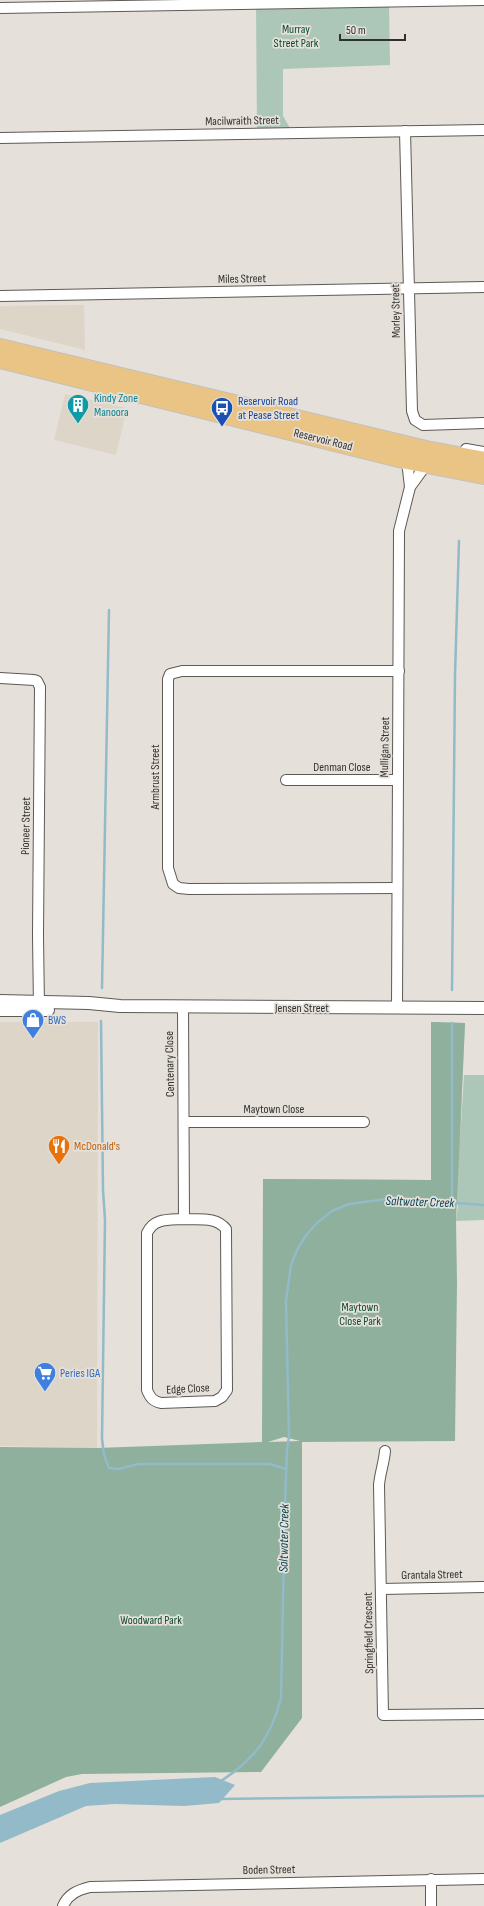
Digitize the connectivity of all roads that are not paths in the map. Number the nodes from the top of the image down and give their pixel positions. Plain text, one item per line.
1 (484, 0) edge
2 (59, 4) edge
3 (0, 8) edge
4 (484, 130) edge
5 (405, 131) junction
6 (0, 138) edge
7 (484, 287) edge
8 (409, 289) junction
9 (0, 296) edge
10 (0, 347) edge
11 (0, 360) edge
12 (0, 369) edge
13 (34, 369) junction
14 (484, 423) edge
15 (426, 449) junction
16 (484, 452) edge
17 (484, 460) edge
18 (407, 461) junction
19 (426, 465) junction
20 (484, 476) edge
21 (410, 487) junction
22 (399, 672) junction
23 (0, 678) edge
24 (286, 780) dead end
25 (398, 780) junction
26 (397, 888) junction
27 (0, 1001) edge
28 (39, 1006) junction
29 (183, 1007) junction
30 (397, 1008) junction
31 (484, 1008) edge
32 (0, 1010) edge
33 (184, 1122) junction
34 (364, 1122) dead end
35 (184, 1219) junction
36 (385, 1451) dead end
37 (484, 1587) edge
38 (381, 1589) junction
39 (484, 1714) edge
40 (484, 1879) edge
41 (431, 1880) junction
42 (63, 1906) edge
43 (431, 1906) edge

1 - 2 street
2 - 3 street
4 - 5 street, Macilwraith Street
5 - 6 street, Macilwraith Street
5 - 8 street, Morley Street
7 - 8 street, Miles Street
8 - 9 street, Miles Street
8 - 14 street, Morley Street
10 - 15 main road, Reservoir Road
11 - 13 main road, Reservoir Road
12 - 13 main road
13 - 18 main road, Reservoir Road
15 - 16 street
15 - 17 main road, Reservoir Road
18 - 19 main road, Reservoir Road
18 - 21 street, Mulligan Street
19 - 20 main road, Reservoir Road
19 - 21 street, Mulligan Street
21 - 22 street, Mulligan Street
22 - 25 street, Mulligan Street
22 - 26 street, Armbrust Street
23 - 28 street, Pioneer Street
24 - 25 street, Denman Close
25 - 26 street, Mulligan Street
26 - 30 street, Mulligan Street
27 - 28 street, Jensen Street
28 - 29 street, Jensen Street
28 - 32 street, Jensen Street
29 - 30 street, Jensen Street
29 - 33 street, Centenary Close
30 - 31 street, Jensen Street
33 - 34 street, Maytown Close
33 - 35 street
35 - 35 street, Edge Close
36 - 38 street, Springfield Crescent
37 - 38 street, Grantala Street
38 - 39 street, Springfield Crescent
40 - 41 street, Boden Street
41 - 42 street, Boden Street
41 - 43 street

